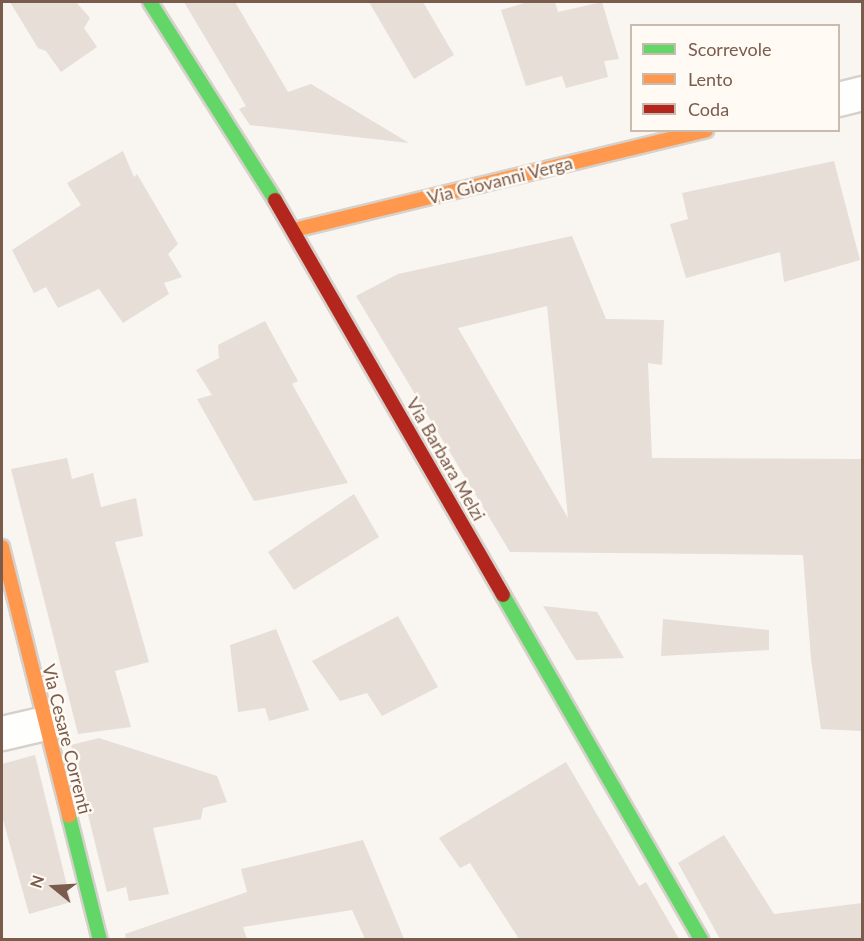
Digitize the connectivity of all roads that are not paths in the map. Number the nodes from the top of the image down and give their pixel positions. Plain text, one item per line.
1 (150, 2) edge
2 (862, 93) edge
3 (840, 98) edge
4 (698, 132) edge
5 (294, 230) junction
6 (2, 547) edge
7 (45, 723) junction
8 (2, 733) edge
9 (100, 939) edge
10 (701, 939) edge

1 - 5 street, Via Barbara Melzi
2 - 3 street
4 - 5 street, Via Giovanni Verga
5 - 10 street, Via Barbara Melzi
6 - 7 street, Via Cesare Correnti
7 - 8 street
7 - 9 street, Via Cesare Correnti

